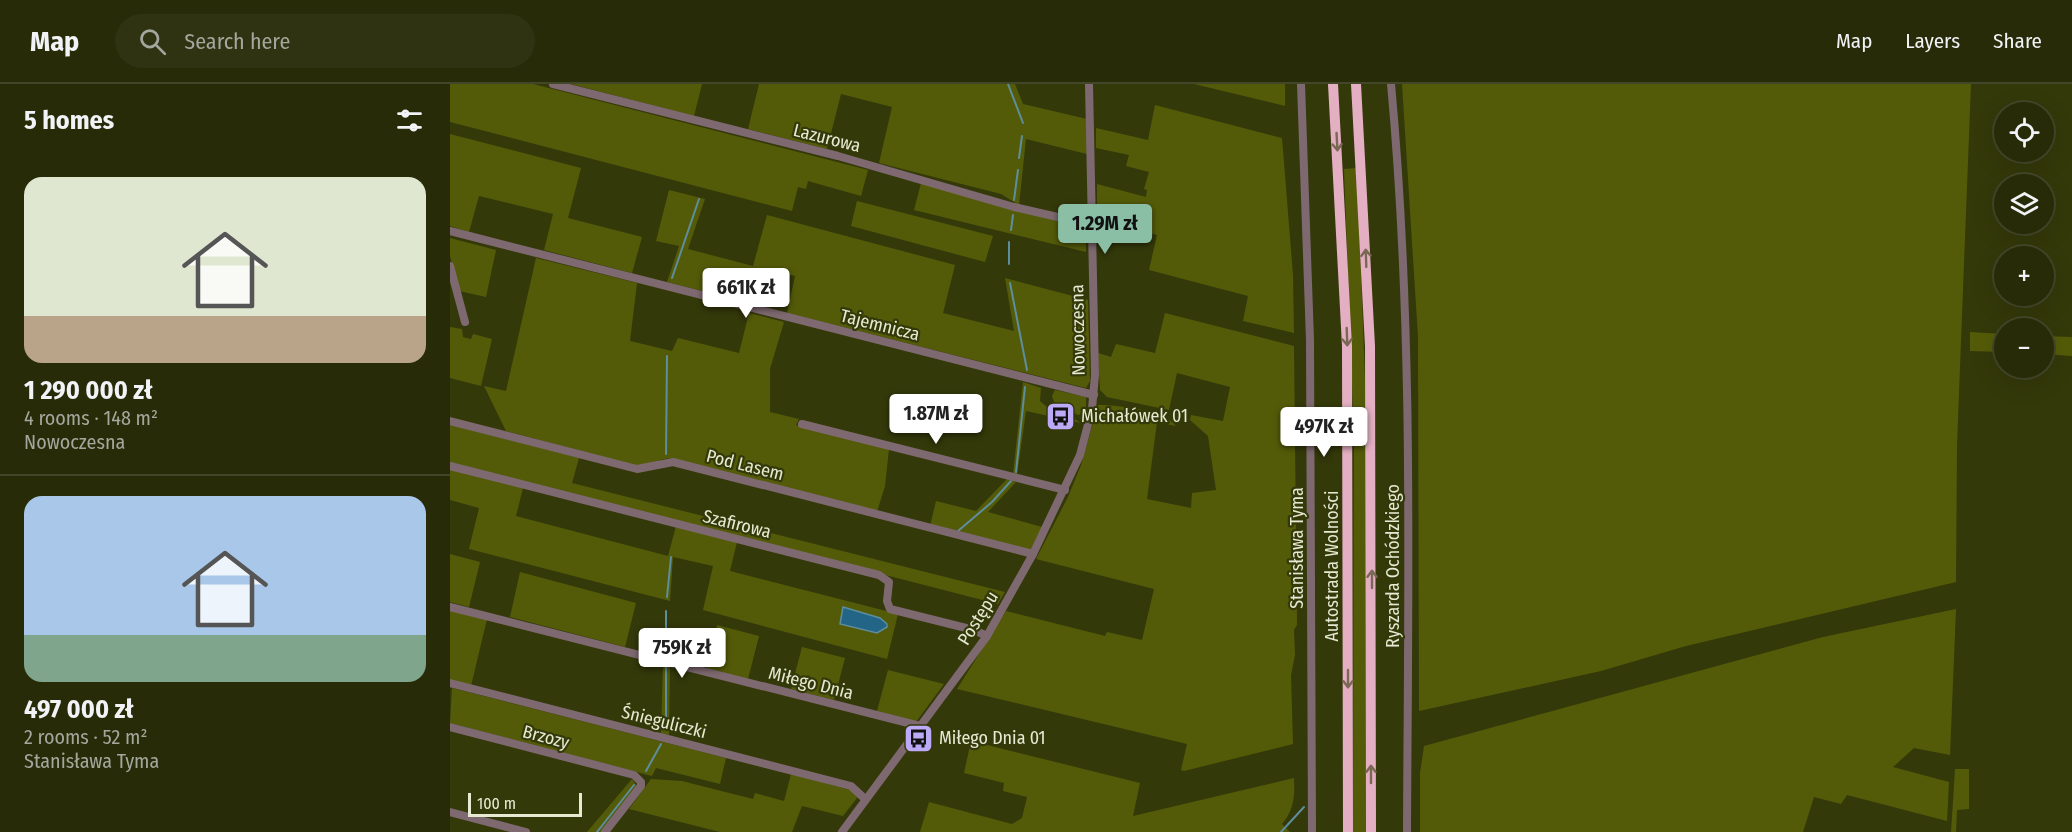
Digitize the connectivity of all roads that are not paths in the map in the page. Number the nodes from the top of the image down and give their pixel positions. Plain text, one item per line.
1 (553, 84) edge
2 (1089, 84) edge
3 (1301, 84) edge
4 (1333, 84) edge
5 (1356, 84) edge
6 (1391, 84) edge
7 (1092, 225) junction
8 (450, 231) edge
9 (450, 266) edge
10 (465, 322) dead end
11 (1094, 395) junction
12 (450, 421) edge
13 (802, 424) dead end
14 (450, 465) edge
15 (1065, 490) junction
16 (1034, 554) junction
17 (450, 607) edge
18 (987, 636) junction
19 (450, 683) edge
20 (920, 726) junction
21 (450, 727) edge
22 (865, 799) junction
23 (450, 812) edge
24 (526, 832) edge
25 (605, 832) edge
26 (842, 832) edge
27 (1312, 832) edge
28 (1348, 832) edge
29 (1371, 832) edge
30 (1407, 832) edge

1 - 7 street, Lazurowa
2 - 7 street, Nowoczesna
3 - 27 street, Stanisława Tyma
4 -> 28 highway, Autostrada Wolności
29 -> 5 highway
6 - 30 street, Ryszarda Ochódzkiego
7 - 11 street, Nowoczesna
8 - 11 street, Tajemnicza
9 - 10 street
11 - 15 street, Postępu
12 - 16 street, Pod Lasem
13 - 15 street
14 - 18 street, Szafirowa
15 - 16 street, Postępu
16 - 18 street, Postępu
17 - 20 street, Miłego Dnia
18 - 20 street, Postępu
19 - 22 street, Śnieguliczki
20 - 22 street, Postępu
21 - 25 street, Brzozy
22 - 26 street, Postępu
23 - 24 street

